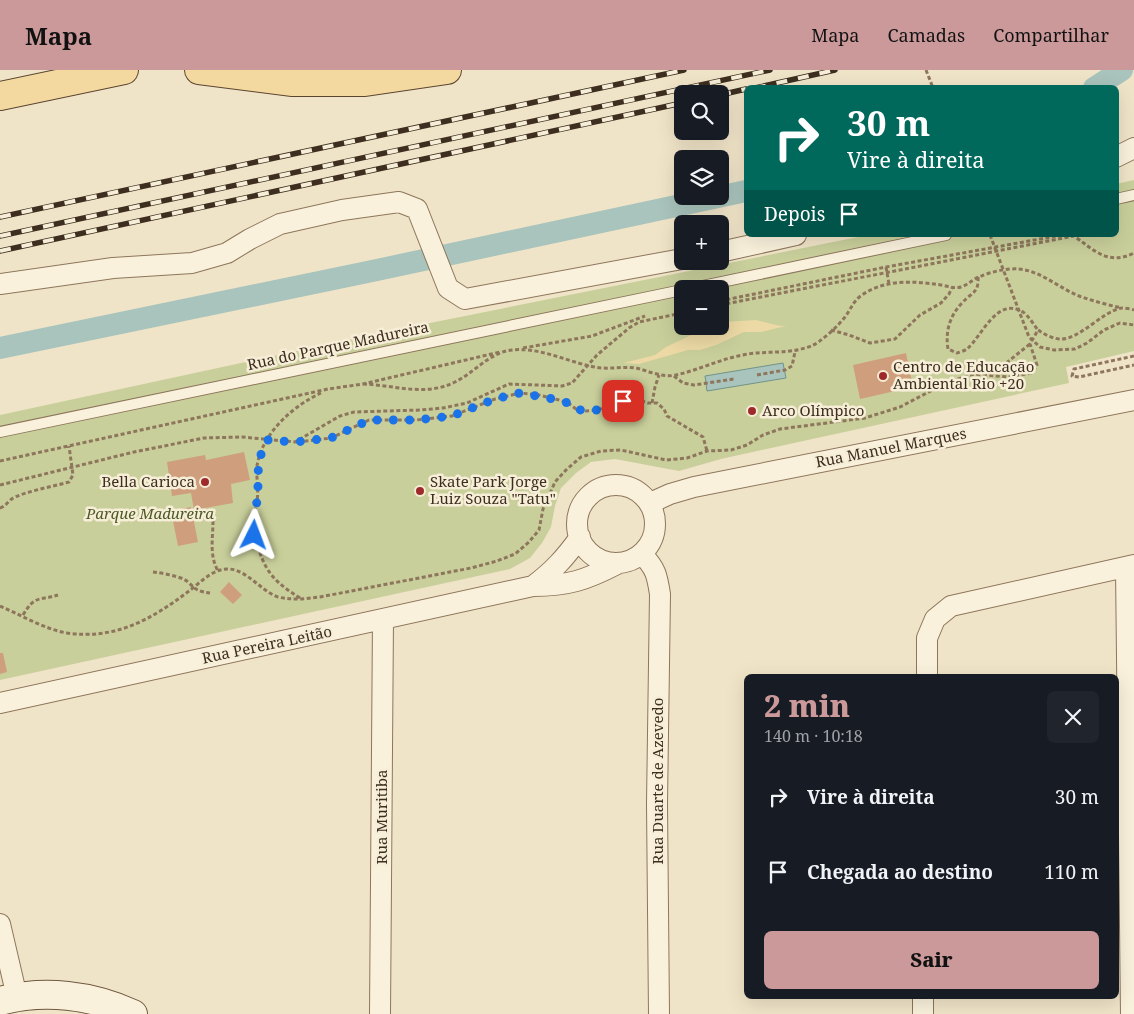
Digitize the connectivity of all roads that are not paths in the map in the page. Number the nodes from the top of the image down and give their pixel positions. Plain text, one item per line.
1 (124, 70) edge
2 (199, 70) edge
3 (447, 70) edge
4 (0, 96) edge
5 (1134, 148) edge
6 (1119, 156) edge
7 (1134, 195) edge
8 (1119, 198) edge
9 (787, 237) edge
10 (936, 237) edge
11 (729, 250) edge
12 (674, 261) edge
13 (729, 280) edge
14 (0, 284) edge
15 (674, 292) edge
16 (1134, 400) edge
17 (0, 432) edge
18 (650, 503) junction
19 (580, 537) junction
20 (642, 554) junction
21 (617, 564) junction
22 (1130, 567) edge
23 (533, 586) junction
24 (383, 619) junction
25 (926, 674) edge
26 (0, 703) edge
27 (0, 924) edge
28 (8, 999) edge
29 (923, 999) edge
30 (133, 1014) edge
31 (380, 1014) edge
32 (659, 1014) edge
33 (923, 1014) edge
34 (1131, 1014) edge

1 - 4 main road
2 - 3 main road
5 - 6 street
7 - 8 lane
9 - 11 street
10 - 13 lane
12 - 14 street
15 - 17 lane, Rua do Parque Madureira
16 - 18 street, Rua Manuel Marques
18 - 19 street
18 - 20 street
19 - 21 street
19 - 23 street, Rua Pereira Leitão
20 - 21 street
20 - 32 street, Rua Duarte de Azevedo
21 - 23 street, Rua Pereira Leitão
22 - 25 street
22 - 34 street
23 - 24 street, Rua Pereira Leitão
24 - 26 street, Rua Pereira Leitão
24 - 31 street, Rua Muritiba
27 - 28 street
28 - 30 main road
29 - 33 street

